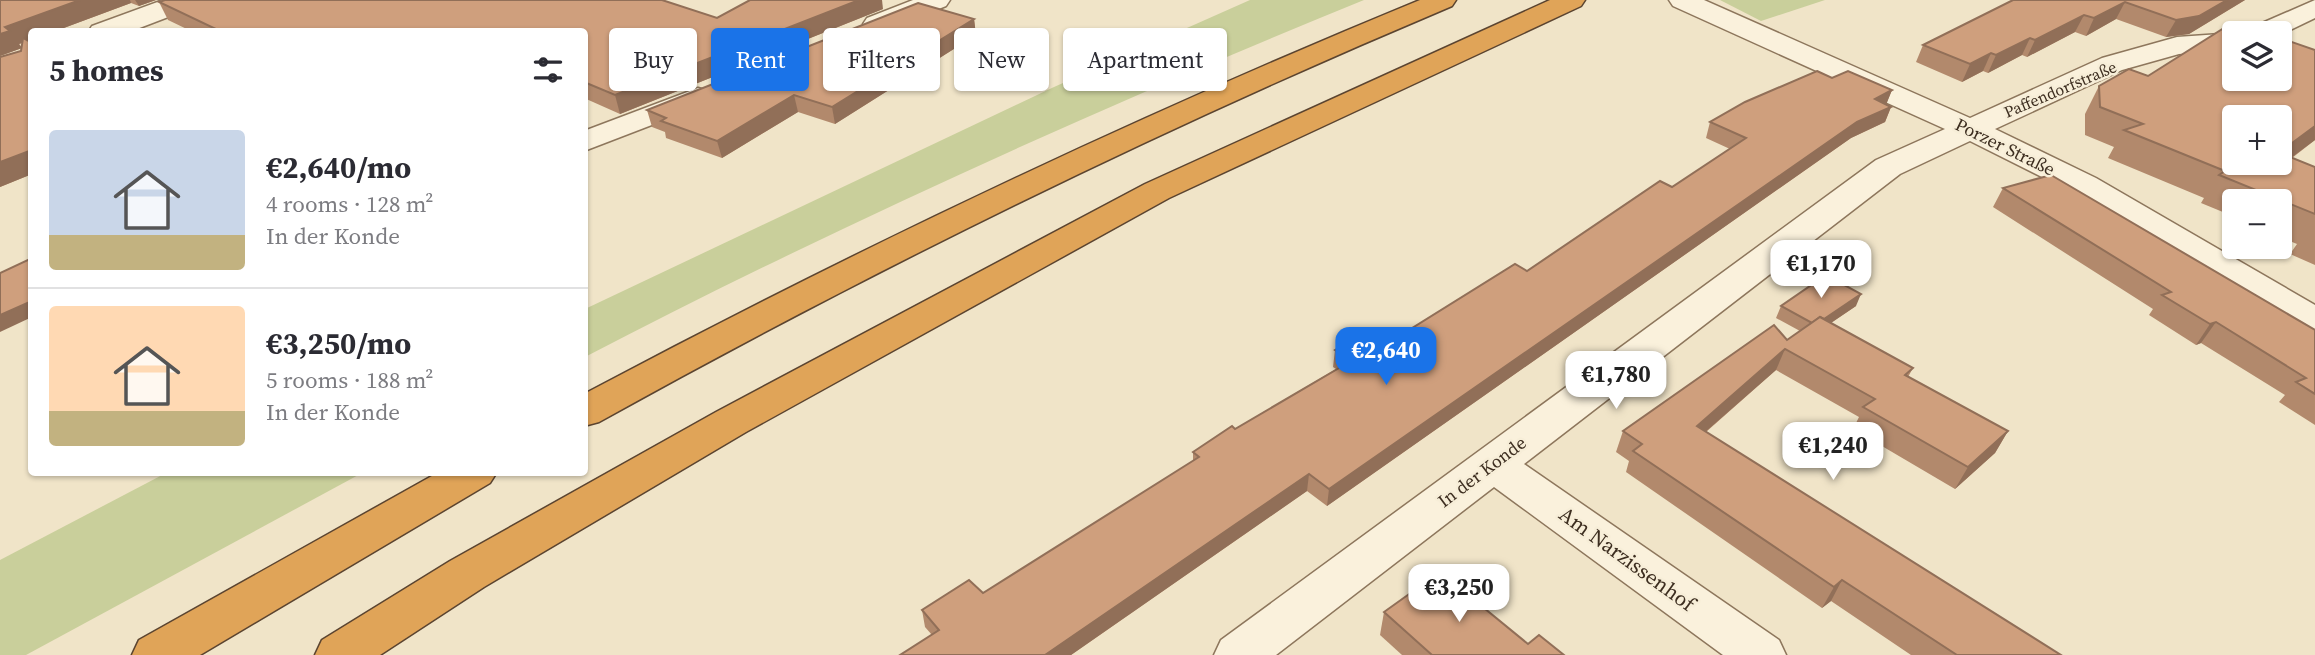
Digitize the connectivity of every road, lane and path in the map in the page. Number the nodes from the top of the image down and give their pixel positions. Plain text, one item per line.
1 (187, 0) edge
2 (1443, 0) edge
3 (1572, 0) edge
4 (1597, 0) edge
5 (1682, 0) edge
6 (928, 1) edge
7 (2315, 8) edge
8 (2288, 21) edge
9 (1522, 22) junction
10 (113, 28) edge
11 (866, 28) edge
12 (2222, 42) edge
13 (714, 91) edge
14 (1970, 129) junction
15 (588, 140) edge
16 (2315, 321) edge
17 (588, 410) edge
18 (1493, 464) junction
19 (468, 476) edge
20 (157, 655) edge
21 (340, 655) edge
22 (1239, 655) edge
23 (1761, 655) edge

1 - 10 street
2 - 17 highway
3 - 9 highway
4 - 9 highway
5 - 14 street, Porzer Straße
6 - 11 street
7 - 8 street
9 - 21 highway
12 - 14 street, Paffendorfstraße
13 - 15 street
14 - 16 street, Porzer Straße
14 - 18 street, In der Konde
18 - 22 street, In der Konde
18 - 23 street, Am Narzissenhof
19 - 20 highway

